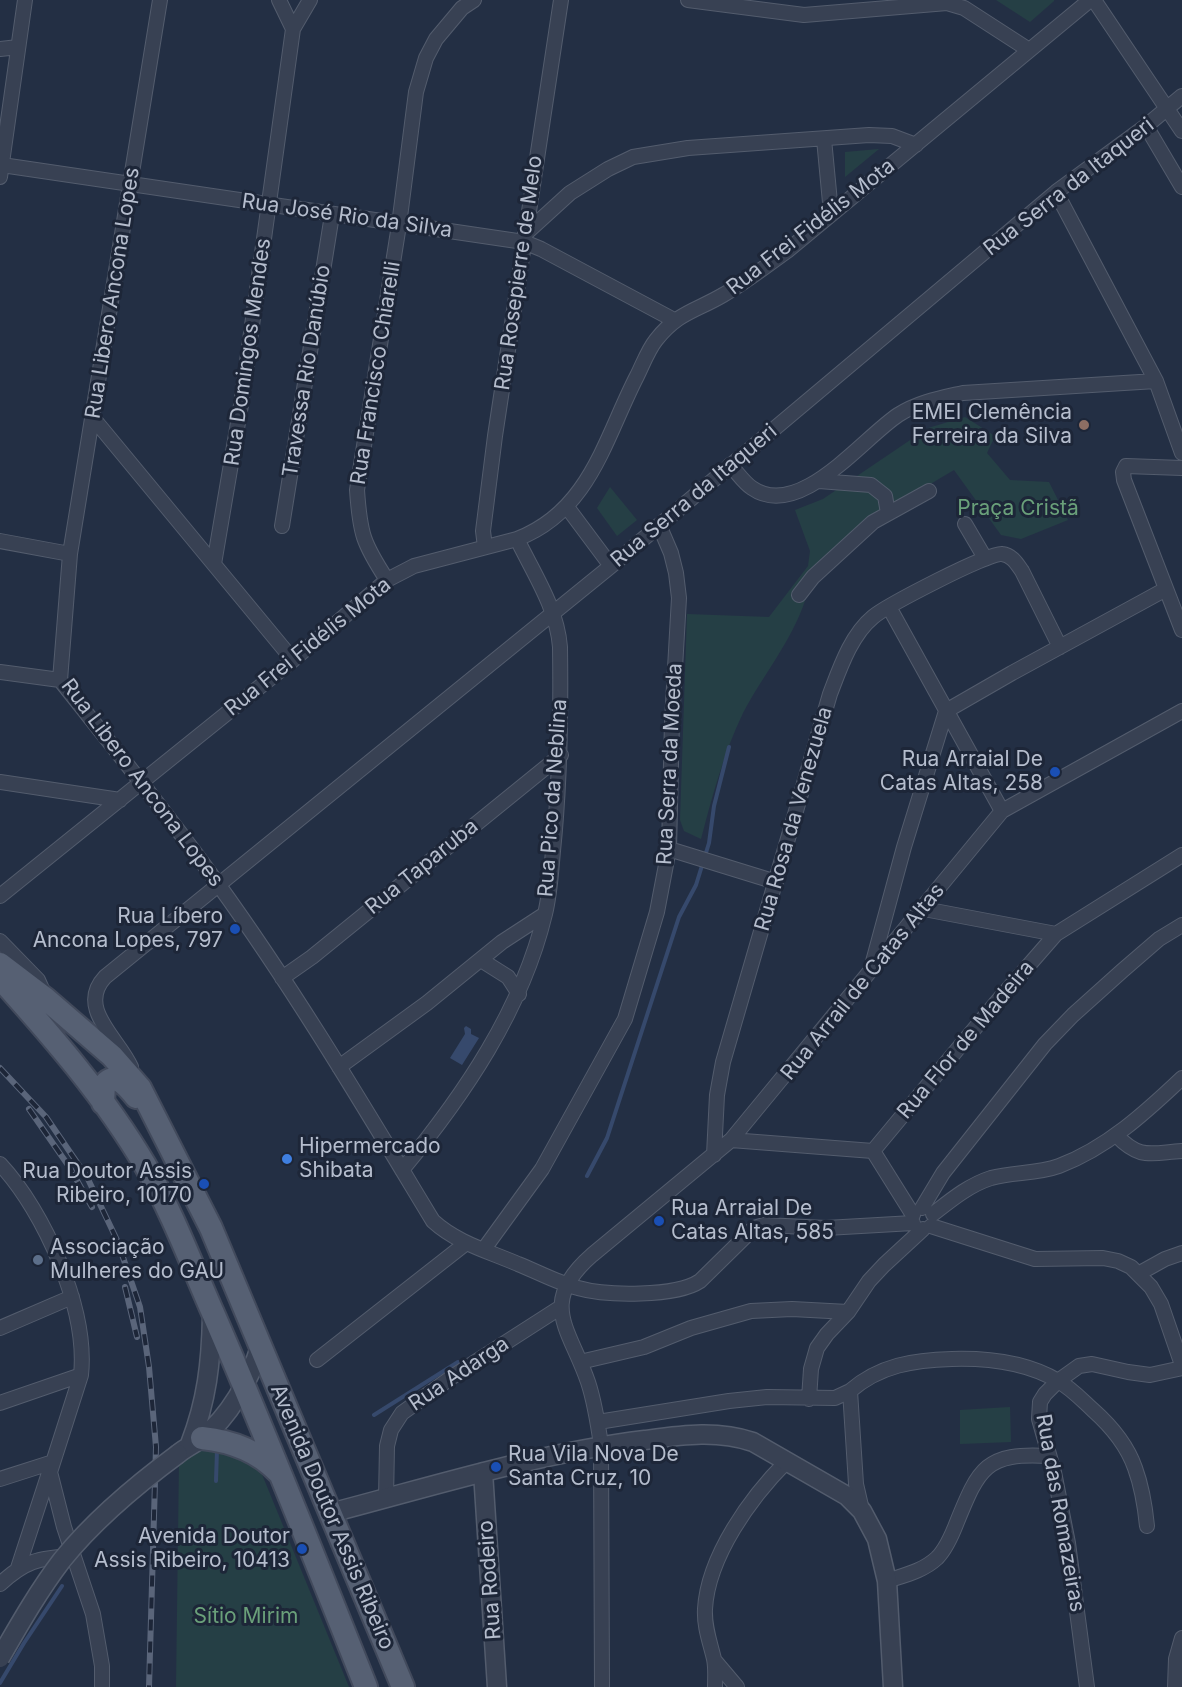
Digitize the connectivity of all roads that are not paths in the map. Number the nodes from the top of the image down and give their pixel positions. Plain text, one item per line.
1 (15, 0) edge
2 (25, 0) edge
3 (160, 0) edge
4 (279, 0) edge
5 (310, 0) edge
6 (474, 0) edge
7 (561, 0) edge
8 (688, 0) edge
9 (1092, 0) edge
10 (458, 4) edge
11 (22, 16) junction
12 (293, 29) junction
13 (18, 47) junction
14 (0, 49) edge
15 (1029, 51) junction
16 (1182, 96) edge
17 (1168, 108) junction
18 (1146, 126) junction
19 (1182, 131) edge
20 (824, 139) junction
21 (916, 145) junction
22 (1, 171) edge
23 (131, 184) junction
24 (1182, 186) edge
25 (1056, 192) junction
26 (269, 206) junction
27 (831, 213) junction
28 (332, 215) junction
29 (399, 225) junction
30 (524, 238) junction
31 (674, 320) junction
32 (1156, 381) junction
33 (93, 418) junction
34 (1182, 453) edge
35 (730, 465) junction
36 (1182, 468) edge
37 (819, 481) junction
38 (929, 491) dead end
39 (567, 507) junction
40 (888, 513) junction
41 (965, 524) dead end
42 (659, 525) junction
43 (282, 526) dead end
44 (517, 540) junction
45 (0, 541) edge
46 (485, 547) junction
47 (70, 554) junction
48 (985, 558) junction
49 (214, 564) junction
50 (610, 566) junction
51 (387, 580) junction
52 (1167, 589) junction
53 (799, 595) dead end
54 (889, 608) junction
55 (554, 612) junction
56 (1182, 630) edge
57 (1060, 647) junction
58 (292, 660) junction
59 (0, 672) edge
60 (60, 680) junction
61 (946, 711) junction
62 (1182, 711) edge
63 (561, 755) junction
64 (0, 782) edge
65 (141, 782) junction
66 (120, 800) junction
67 (1002, 811) junction
68 (674, 850) junction
69 (1182, 855) edge
70 (772, 880) junction
71 (219, 885) junction
72 (0, 896) edge
73 (924, 909) junction
74 (545, 914) junction
75 (1182, 925) edge
76 (1056, 934) junction
77 (0, 940) edge
78 (481, 960) junction
79 (0, 964) edge
80 (869, 975) junction
81 (0, 978) edge
82 (282, 978) junction
83 (519, 994) junction
84 (46, 999) junction
85 (339, 1067) junction
86 (1182, 1078) edge
87 (140, 1088) junction
88 (103, 1103) junction
89 (159, 1126) junction
90 (1116, 1135) junction
91 (731, 1140) junction
92 (1182, 1150) edge
93 (873, 1151) junction
94 (714, 1155) junction
95 (0, 1164) edge
96 (402, 1170) junction
97 (922, 1219) junction
98 (465, 1244) junction
99 (484, 1249) junction
100 (1182, 1253) edge
101 (1138, 1274) junction
102 (567, 1285) junction
103 (72, 1297) junction
104 (561, 1307) junction
105 (212, 1311) junction
106 (848, 1312) junction
107 (0, 1328) edge
108 (1179, 1341) edge
109 (260, 1347) junction
110 (317, 1360) dead end
111 (580, 1362) junction
112 (1182, 1366) edge
113 (81, 1375) junction
114 (1058, 1381) junction
115 (245, 1385) junction
116 (850, 1391) junction
117 (809, 1399) junction
118 (0, 1403) edge
119 (598, 1422) junction
120 (190, 1445) junction
121 (601, 1445) junction
122 (1049, 1456) junction
123 (787, 1461) junction
124 (52, 1467) junction
125 (483, 1472) junction
126 (282, 1477) junction
127 (0, 1479) edge
128 (386, 1499) junction
129 (862, 1511) junction
130 (330, 1513) junction
131 (1147, 1526) dead end
132 (314, 1555) junction
133 (74, 1557) junction
134 (18, 1568) junction
135 (887, 1581) junction
136 (0, 1584) edge
137 (1182, 1638) edge
138 (0, 1658) edge
139 (715, 1661) junction
140 (101, 1686) edge
141 (366, 1687) edge
142 (403, 1687) edge
143 (497, 1687) edge
144 (602, 1687) edge
145 (715, 1687) edge
146 (737, 1687) edge
147 (893, 1687) edge
148 (1087, 1687) edge
149 (1175, 1687) edge

1 - 11 street
2 - 11 street
3 - 23 street, Rua Libero Ancona Lopes
4 - 12 street
5 - 12 street, Rua Domingos Mendes
6 - 10 street, Rua Francisco Chiarelli
7 - 30 street, Rua Rosepierre de Melo
8 - 15 street
9 - 15 street, Rua Frei Fidélis Mota
9 - 17 street
10 - 29 street, Rua Francisco Chiarelli
11 - 13 street
12 - 26 street, Rua Domingos Mendes
13 - 14 street
13 - 22 street
15 - 21 street, Rua Frei Fidélis Mota
16 - 17 street, Rua Serra da Itaqueri
17 - 18 street, Rua Serra da Itaqueri
17 - 19 street
18 - 24 street
18 - 25 street, Rua Serra da Itaqueri
20 - 21 street
20 - 27 street
20 - 30 street
21 - 27 street, Rua Frei Fidélis Mota
22 - 23 street, Rua José Rio da Silva
23 - 26 street, Rua José Rio da Silva
23 - 33 street, Rua Libero Ancona Lopes
25 - 32 street
25 - 35 street, Rua Serra da Itaqueri
26 - 28 street, Rua José Rio da Silva
26 - 49 street, Rua Domingos Mendes
27 - 31 street, Rua Frei Fidélis Mota
28 - 29 street, Rua José Rio da Silva
28 - 43 street, Travessa Rio Danúbio
29 - 30 street, Rua José Rio da Silva
29 - 51 street, Rua Francisco Chiarelli
30 - 31 street, Rua José Rio da Silva
30 - 46 street, Rua Rosepierre de Melo
31 - 39 street, Rua Frei Fidélis Mota
32 - 34 street
32 - 37 street
33 - 47 street, Rua Libero Ancona Lopes
33 - 49 street
35 - 37 street
35 - 42 street, Rua Serra da Itaqueri
36 - 52 street
37 - 40 street
38 - 40 street
39 - 44 street, Rua Frei Fidélis Mota
39 - 50 street
40 - 53 street
41 - 48 street
42 - 50 street, Rua Serra da Itaqueri
42 - 68 street, Rua Serra da Moeda
44 - 46 street, Rua Frei Fidélis Mota
44 - 55 street, Rua Pico da Neblina
45 - 47 street
46 - 51 street, Rua Frei Fidélis Mota
47 - 60 street, Rua Libero Ancona Lopes
48 - 54 street, Rua Rosa da Venezuela
48 - 57 street
49 - 58 street
50 - 55 street, Rua Serra da Itaqueri
51 - 58 street, Rua Frei Fidélis Mota
52 - 56 street
52 - 57 street
54 - 61 street
54 - 70 street, Rua Rosa da Venezuela
55 - 63 street, Rua Pico da Neblina
55 - 71 street, Rua Serra da Itaqueri
57 - 61 street
58 - 65 street, Rua Frei Fidélis Mota
59 - 60 street
60 - 65 street, Rua Libero Ancona Lopes
61 - 67 street
61 - 80 street
62 - 67 street, Rua Arrail de Catas Altas
63 - 74 street, Rua Pico da Neblina
63 - 82 street, Rua Taparuba
64 - 66 street
65 - 66 street, Rua Frei Fidélis Mota
65 - 71 street, Rua Libero Ancona Lopes
66 - 72 street, Rua Frei Fidélis Mota
67 - 73 street, Rua Arrail de Catas Altas
68 - 70 street
68 - 99 street, Rua Serra da Moeda
69 - 76 street, Rua Flor de Madeira
70 - 94 street, Rua Rosa da Venezuela
71 - 82 street, Rua Libero Ancona Lopes
71 - 87 street, Rua Serra da Itaqueri
73 - 76 street
73 - 80 street, Rua Arrail de Catas Altas
74 - 78 street
74 - 83 street, Rua Pico da Neblina
75 - 97 street
76 - 93 street, Rua Flor de Madeira
77 - 84 street
78 - 83 street
78 - 85 street
79 - 84 main road
80 - 91 street, Rua Arrail de Catas Altas
81 - 88 main road, Avenida Doutor Assis Ribeiro
82 - 85 street, Rua Libero Ancona Lopes
83 - 96 street, Rua Pico da Neblina
84 - 87 main road
85 - 96 street, Rua Libero Ancona Lopes
86 - 90 street
87 - 89 main road
88 - 89 main road
88 - 105 main road, Avenida Doutor Assis Ribeiro
89 - 109 main road, Avenida Doutor Assis Ribeiro
90 - 92 street
90 - 97 street
91 - 93 street
91 - 94 street, Rua Arrail de Catas Altas
93 - 97 street
94 - 102 street, Rua Arrail de Catas Altas
95 - 103 street
96 - 98 street, Rua Libero Ancona Lopes
97 - 101 street
97 - 102 street, Rua Libero Ancona Lopes
97 - 106 street
98 - 99 street, Rua Libero Ancona Lopes
98 - 110 street
99 - 102 street, Rua Libero Ancona Lopes
100 - 101 street
101 - 108 street
102 - 104 street
103 - 107 street
103 - 113 street
104 - 111 street
104 - 128 street, Rua Adarga
105 - 115 main road, Avenida Doutor Assis Ribeiro
105 - 120 street, Avenida Doutor Assis Ribeiro
106 - 111 street
106 - 117 street
108 - 112 street
109 - 115 street, Avenida Doutor Assis Ribeiro
109 - 130 main road, Avenida Doutor Assis Ribeiro
111 - 119 street
112 - 114 street
113 - 118 street
113 - 124 street
114 - 116 street
114 - 122 street, Rua das Romazeiras
114 - 131 street
115 - 120 street, Avenida Doutor Assis Ribeiro
115 - 126 main road, Avenida Doutor Assis Ribeiro
116 - 117 street
116 - 129 street
117 - 119 street
119 - 121 street
120 - 126 main road
120 - 138 street, bridge
121 - 123 street
121 - 125 street
121 - 144 street
122 - 135 street
122 - 148 street, Rua das Romazeiras
123 - 129 street
123 - 139 street
124 - 127 street
124 - 133 street
124 - 134 street
125 - 128 street
125 - 143 street, Rua Rodeiro
126 - 132 main road, Avenida Doutor Assis Ribeiro
128 - 130 street
129 - 135 street
130 - 132 main road
130 - 142 main road, Avenida Doutor Assis Ribeiro
132 - 141 main road, Avenida Doutor Assis Ribeiro
133 - 134 street
133 - 140 street
134 - 136 street
135 - 147 street
137 - 149 street
139 - 145 street
139 - 146 street

